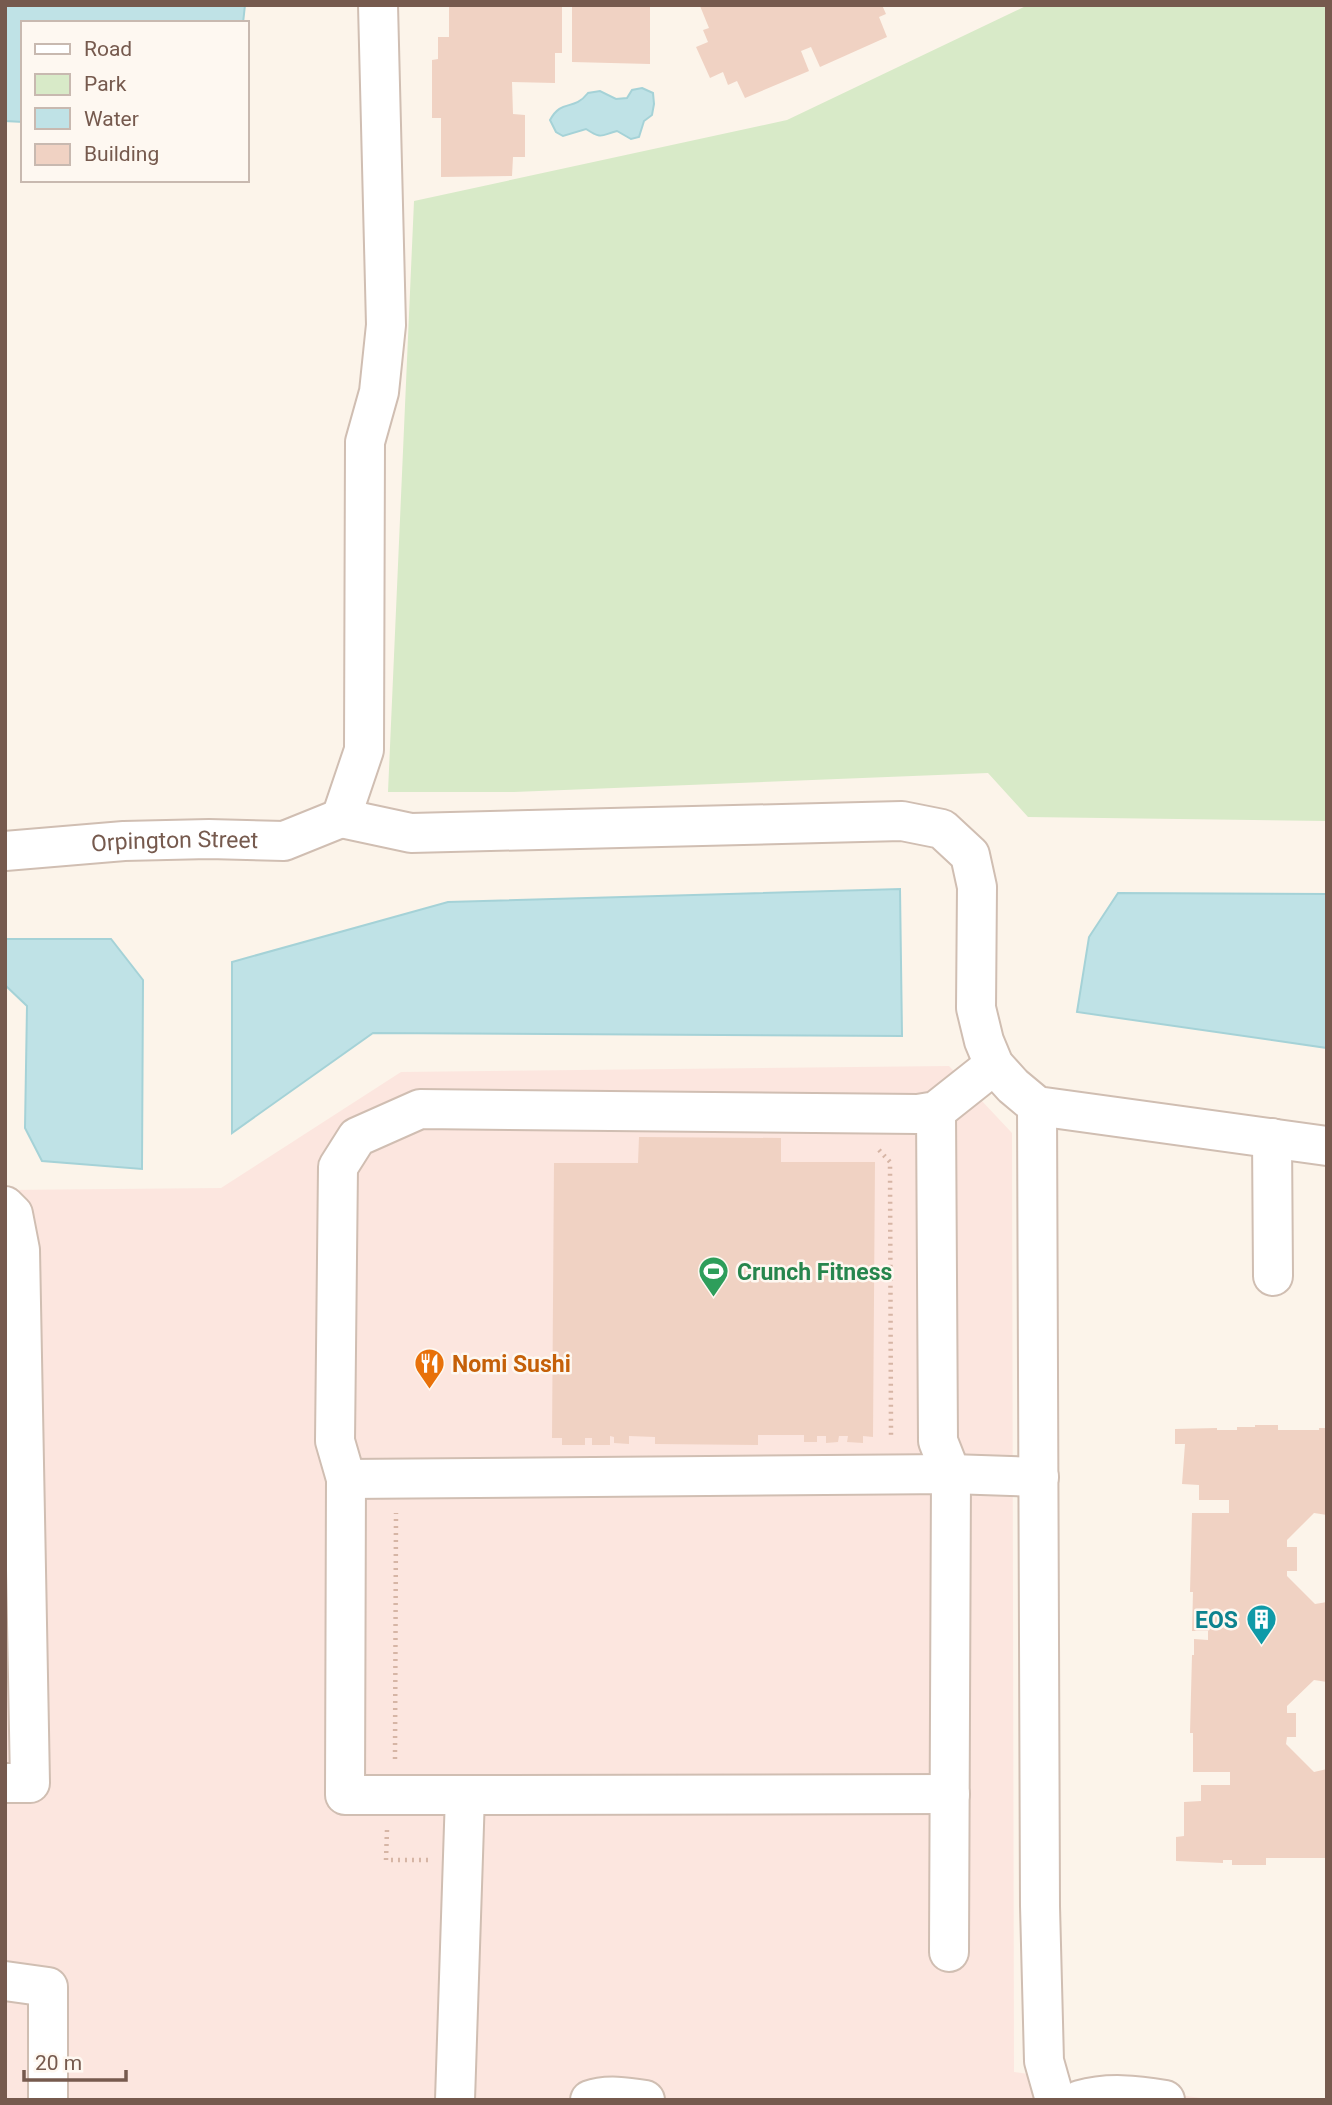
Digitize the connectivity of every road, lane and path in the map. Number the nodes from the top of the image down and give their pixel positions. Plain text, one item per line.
1 (378, 5) edge
2 (341, 818) junction
3 (5, 851) edge
4 (994, 1065) junction
5 (1037, 1106) junction
6 (936, 1111) junction
7 (1272, 1138) junction
8 (874, 1145) dead end
9 (1327, 1146) edge
10 (5, 1206) edge
11 (1273, 1276) dead end
12 (891, 1438) dead end
13 (951, 1474) junction
14 (1039, 1477) junction
15 (397, 1478) junction
16 (346, 1479) junction
17 (5, 1783) edge
18 (950, 1794) junction
19 (391, 1795) junction
20 (465, 1795) junction
21 (439, 1861) dead end
22 (949, 1952) dead end
23 (5, 1981) edge
24 (48, 2100) edge
25 (455, 2100) edge
26 (590, 2100) edge
27 (645, 2100) edge
28 (1055, 2100) edge
29 (1080, 2100) edge
30 (1165, 2100) edge

1 - 2 street
2 - 3 street, Orpington Street
2 - 4 street
4 - 5 street
4 - 6 street
5 - 7 street
5 - 14 street
6 - 13 street
6 - 16 street
7 - 9 street
7 - 11 street
8 - 12 path
10 - 17 street
13 - 14 street
13 - 15 street
13 - 18 street
14 - 28 street
15 - 16 street
15 - 19 path
16 - 19 street
18 - 20 street
18 - 22 street
19 - 20 street
19 - 21 path
20 - 25 street
23 - 24 street
26 - 27 street
29 - 30 street

